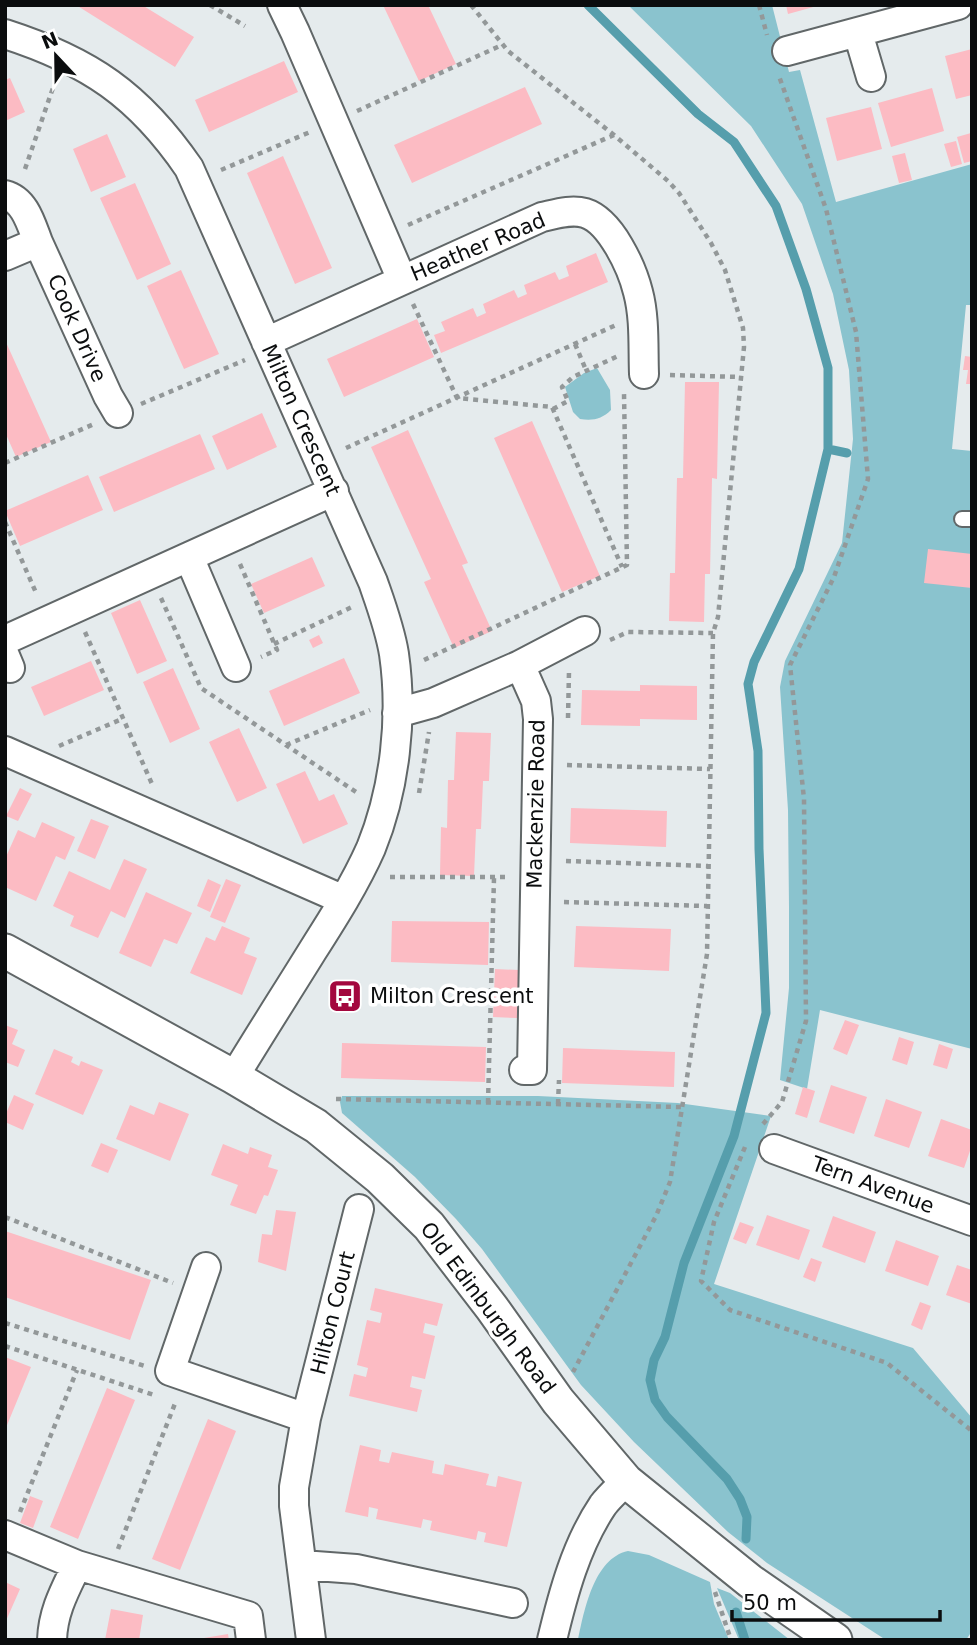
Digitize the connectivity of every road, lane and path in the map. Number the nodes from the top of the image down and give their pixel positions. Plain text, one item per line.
1 (210, 5) edge
2 (282, 5) edge
3 (471, 5) edge
4 (958, 5) edge
5 (245, 26) dead end
6 (858, 33) junction
7 (5, 34) edge
8 (502, 45) junction
9 (787, 51) joint
10 (45, 77) dead end
11 (871, 77) dead end
12 (56, 82) junction
13 (66, 88) dead end
14 (333, 122) junction
15 (614, 135) junction
16 (25, 169) dead end
17 (222, 170) dead end
18 (5, 195) edge
19 (382, 237) junction
20 (38, 242) junction
21 (5, 256) edge
22 (401, 280) junction
23 (627, 320) dead end
24 (575, 344) junction
25 (253, 345) junction
26 (586, 370) junction
27 (251, 372) dead end
28 (634, 374) junction
29 (740, 377) junction
30 (457, 398) junction
31 (553, 409) junction
32 (118, 413) dead end
33 (346, 448) dead end
34 (334, 491) junction
35 (5, 522) edge
36 (189, 557) junction
37 (622, 567) junction
38 (151, 575) junction
39 (352, 600) dead end
40 (354, 606) junction
41 (74, 609) junction
42 (357, 614) dead end
43 (48, 621) junction
44 (713, 633) junction
45 (595, 637) joint
46 (5, 640) edge
47 (274, 644) dead end
48 (570, 658) dead end
49 (424, 660) dead end
50 (520, 665) junction
51 (236, 667) dead end
52 (370, 700) dead end
53 (379, 714) junction
54 (122, 719) junction
55 (568, 725) dead end
56 (286, 746) junction
57 (48, 750) dead end
58 (5, 751) edge
59 (568, 751) dead end
60 (568, 765) junction
61 (710, 769) junction
62 (567, 779) dead end
63 (363, 785) dead end
64 (154, 789) dead end
65 (360, 795) junction
66 (358, 803) dead end
67 (566, 848) dead end
68 (708, 866) junction
69 (535, 876) junction
70 (390, 877) dead end
71 (494, 878) junction
72 (565, 889) dead end
73 (344, 900) junction
74 (564, 902) junction
75 (707, 906) junction
76 (564, 916) dead end
77 (5, 951) edge
78 (524, 1070) dead end
79 (234, 1077) junction
80 (559, 1077) dead end
81 (336, 1099) dead end
82 (488, 1103) junction
83 (558, 1104) junction
84 (681, 1107) junction
85 (767, 1139) joint
86 (746, 1145) dead end
87 (359, 1209) dead end
88 (5, 1217) edge
89 (972, 1221) edge
90 (206, 1267) dead end
91 (196, 1293) junction
92 (5, 1323) edge
93 (5, 1346) edge
94 (153, 1368) dead end
95 (76, 1370) junction
96 (558, 1401) junction
97 (306, 1418) junction
98 (972, 1431) edge
99 (626, 1481) junction
100 (8, 1535) edge
101 (78, 1565) junction
102 (302, 1565) junction
103 (108, 1574) junction
104 (713, 1585) dead end
105 (513, 1603) dead end
106 (52, 1640) edge
107 (251, 1640) edge
108 (311, 1640) edge
109 (552, 1640) edge
110 (731, 1640) edge
111 (835, 1640) edge

1 - 5 path
2 - 14 street, Heather Road
3 - 8 path
4 - 6 street
6 - 9 street
6 - 11 street
7 - 25 street, Milton Crescent
8 - 14 path
8 - 15 path
9 - 85 path
10 - 12 path
12 - 13 path
12 - 16 path
14 - 17 path
14 - 19 street, Heather Road
15 - 19 path
15 - 29 path
18 - 20 street, Cook Drive
19 - 22 street, Heather Road
20 - 21 street
20 - 32 street, Cook Drive
22 - 25 street, Heather Road
22 - 28 street, Heather Road
22 - 30 path
23 - 24 path
24 - 26 path
24 - 30 path
25 - 27 path
25 - 34 street, Milton Crescent
26 - 28 path
26 - 31 path
28 - 29 path
28 - 37 path
29 - 44 path
30 - 31 path
30 - 33 path
31 - 37 path
34 - 36 street
34 - 53 street, Milton Crescent
35 - 43 path
36 - 38 street
36 - 51 street
37 - 49 path
38 - 41 street
38 - 56 path
39 - 40 path
40 - 42 path
40 - 47 path
41 - 43 street
41 - 54 path
43 - 46 street
44 - 45 path
44 - 61 path
45 - 50 street
48 - 55 path
50 - 53 street
50 - 69 street, Mackenzie Road
52 - 53 path
53 - 56 path
53 - 73 street, Milton Crescent
54 - 57 path
54 - 64 path
56 - 65 path
58 - 73 street
59 - 60 path
60 - 61 path
60 - 62 path
61 - 68 path
63 - 65 path
65 - 66 path
67 - 68 path
68 - 75 path
69 - 71 path
69 - 78 street, Mackenzie Road
70 - 71 path
71 - 82 path
72 - 74 path
73 - 79 street, Milton Crescent
74 - 75 path
74 - 76 path
75 - 84 path
77 - 79 street, Old Edinburgh Road
79 - 96 street, Old Edinburgh Road
80 - 83 path
81 - 82 path
82 - 83 path
83 - 84 path
84 - 96 path
85 - 89 street, Tern Avenue
86 - 98 path
87 - 97 street, Hilton Court
88 - 91 path
90 - 91 street
91 - 97 street
92 - 94 path
93 - 95 path
95 - 100 path
95 - 103 path
96 - 99 street, Old Edinburgh Road
97 - 102 street, Hilton Court
99 - 109 street
99 - 111 street, Old Edinburgh Road
100 - 101 street
101 - 103 street
101 - 106 street
102 - 105 street
102 - 108 street, Hilton Court
103 - 107 street
104 - 110 path

